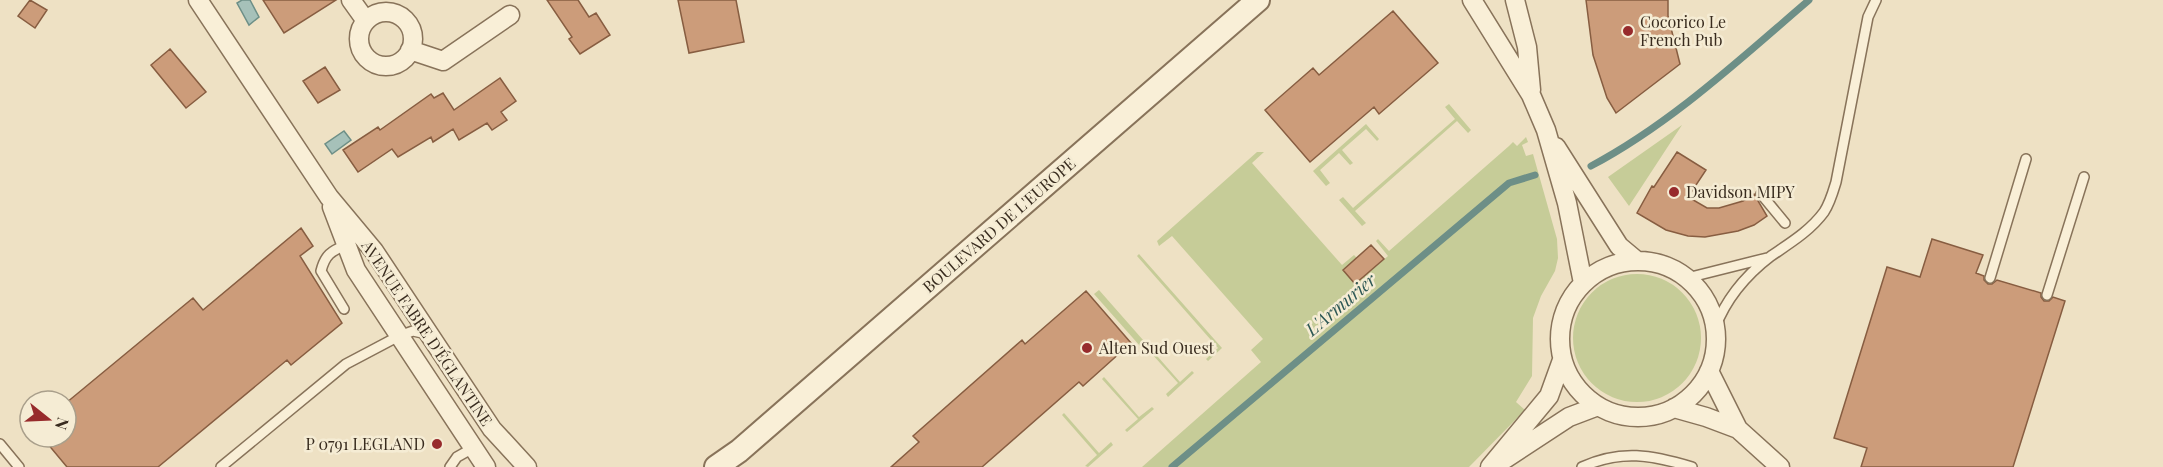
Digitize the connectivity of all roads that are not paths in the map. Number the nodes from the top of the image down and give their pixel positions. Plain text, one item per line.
1 (198, 0) edge
2 (351, 0) edge
3 (1258, 0) edge
4 (1472, 0) edge
5 (1515, 0) edge
6 (1876, 0) edge
7 (510, 15) dead end
8 (366, 21) junction
9 (410, 50) junction
10 (1531, 95) junction
11 (1546, 130) junction
12 (2026, 159) dead end
13 (2084, 177) dead end
14 (1761, 194) dead end
15 (329, 197) junction
16 (1785, 223) dead end
17 (346, 245) junction
18 (1769, 258) junction
19 (1637, 261) junction
20 (1687, 278) junction
21 (1990, 278) dead end
22 (1583, 283) junction
23 (2047, 295) dead end
24 (344, 309) dead end
25 (1715, 328) junction
26 (429, 334) junction
27 (399, 336) junction
28 (1562, 360) junction
29 (1709, 371) junction
30 (1598, 406) junction
31 (1674, 408) junction
32 (1738, 429) junction
33 (0, 444) edge
34 (473, 448) junction
35 (735, 459) edge
36 (19, 467) edge
37 (221, 467) edge
38 (450, 467) edge
39 (486, 467) edge
40 (527, 467) edge
41 (716, 467) edge
42 (1492, 467) edge
43 (1582, 467) edge
44 (1692, 467) edge
45 (1780, 467) edge

1 - 15 street, AVENUE FABRE D'ÉGLANTINE
2 - 8 street
3 - 35 street, BOULEVARD DE L'EUROPE
4 - 10 street
5 - 10 street
6 - 18 lane
7 - 9 street
8 - 9 street
8 - 9 street
10 - 11 street
11 - 19 street
11 - 22 street
12 - 21 lane
13 - 23 lane
14 - 16 lane
15 - 17 street, AVENUE FABRE D'ÉGLANTINE
15 - 26 street, AVENUE FABRE D'ÉGLANTINE
17 - 24 lane
17 - 27 street, AVENUE FABRE D'ÉGLANTINE
18 - 20 lane
18 - 25 lane
19 - 20 street
19 - 22 street
20 - 25 street
22 - 28 street
25 - 29 street
26 - 27 lane
26 - 40 street, AVENUE FABRE D'ÉGLANTINE
27 - 34 street, AVENUE FABRE D'ÉGLANTINE
27 - 37 lane
28 - 30 street
28 - 42 street
29 - 31 street
29 - 32 street
30 - 31 street
30 - 42 street
31 - 32 street
32 - 45 street
33 - 36 lane
34 - 38 lane
34 - 39 street, AVENUE FABRE D'ÉGLANTINE
35 - 41 street, BOULEVARD DE L'EUROPE
43 - 44 lane

